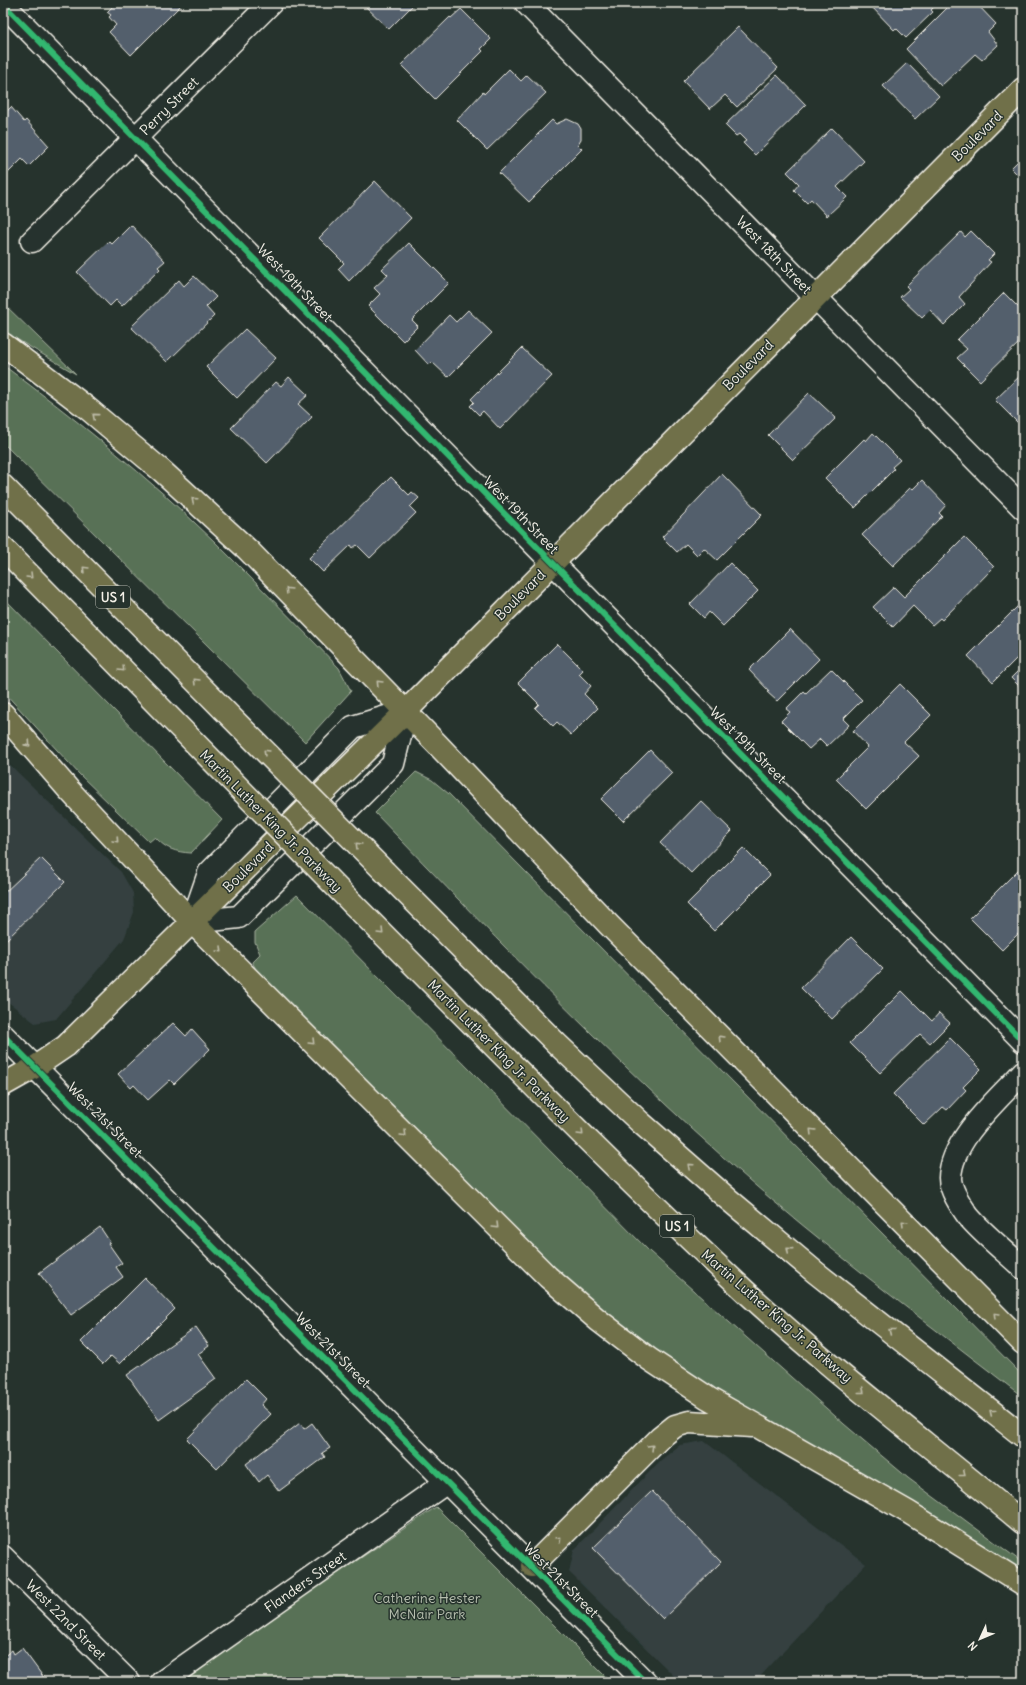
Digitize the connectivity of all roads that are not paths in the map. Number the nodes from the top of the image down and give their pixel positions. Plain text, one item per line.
1 (271, 3) edge
2 (526, 3) edge
3 (3, 4) edge
4 (1023, 89) edge
5 (136, 139) junction
6 (32, 241) dead end
7 (815, 297) junction
8 (3, 344) edge
9 (3, 486) edge
10 (1023, 508) edge
11 (3, 548) edge
12 (552, 563) junction
13 (406, 711) junction
14 (3, 714) edge
15 (192, 922) junction
16 (3, 1035) edge
17 (1023, 1041) edge
18 (36, 1067) junction
19 (1023, 1072) edge
20 (3, 1085) edge
21 (1023, 1268) edge
22 (1023, 1343) edge
23 (758, 1426) junction
24 (1023, 1436) edge
25 (447, 1482) junction
26 (1023, 1523) edge
27 (3, 1557) edge
28 (532, 1566) junction
29 (1023, 1584) edge
30 (129, 1682) edge
31 (162, 1682) edge
32 (645, 1682) edge

1 - 5 street, Perry Street
2 - 7 street, West 18th Street
3 - 5 street, West 19th Street
4 - 7 main road, Boulevard
5 - 6 street, Perry Street
5 - 12 street, West 19th Street
7 - 10 street, West 18th Street
7 - 12 main road, Boulevard
13 -> 8 main road
24 -> 9 main road, US 1, bridge
11 -> 26 main road, Martin Luther King Jr. Parkway / US 1, bridge
12 - 13 main road, Boulevard
12 - 17 street, West 19th Street
13 - 15 main road, Boulevard
13 - 15 street
22 -> 13 main road
14 -> 15 main road
15 - 18 main road, Boulevard
15 -> 23 main road
16 - 18 street, West 21st Street
18 - 20 main road, Boulevard
18 - 25 street, West 21st Street
19 - 21 street
28 -> 23 main road
23 - 29 main road
25 - 28 street, West 21st Street
25 - 31 street, Flanders Street
27 - 30 street, West 22nd Street
28 - 32 street, West 21st Street

